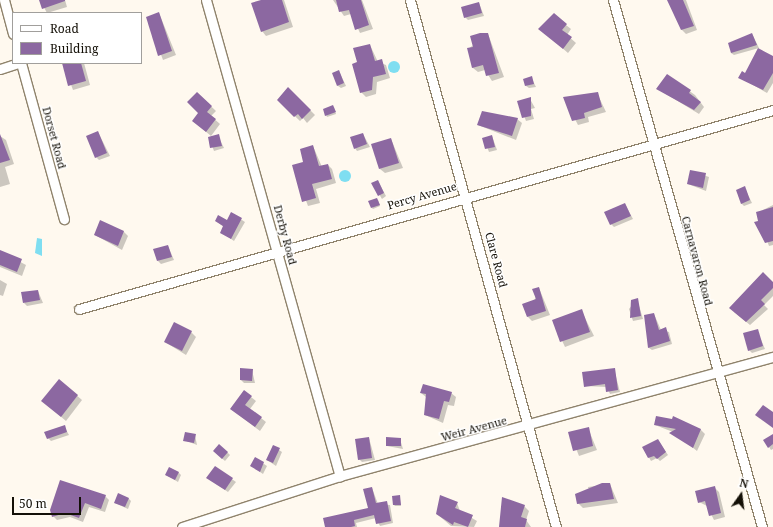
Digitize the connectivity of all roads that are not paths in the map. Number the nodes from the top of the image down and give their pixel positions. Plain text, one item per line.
1 (4, 0) edge
2 (206, 0) edge
3 (410, 0) edge
4 (613, 0) edge
5 (12, 30) edge
6 (17, 64) edge
7 (20, 64) edge
8 (0, 69) edge
9 (773, 110) edge
10 (653, 144) junction
11 (466, 196) junction
12 (64, 219) dead end
13 (276, 250) junction
14 (79, 309) dead end
15 (773, 357) edge
16 (716, 373) junction
17 (528, 427) junction
18 (340, 476) junction
19 (182, 527) edge
20 (556, 527) edge
21 (762, 527) edge

1 - 5 street
2 - 13 street, Derby Road
3 - 11 street, Clare Road
4 - 10 street, Carnavaron Road
6 - 8 street
7 - 12 street, Dorset Road
9 - 10 street, Percy Avenue
10 - 11 street, Percy Avenue
10 - 16 street, Carnavaron Road
11 - 13 street, Percy Avenue
11 - 17 street, Clare Road
13 - 14 street, Percy Avenue
13 - 18 street, Derby Road
15 - 16 street, Weir Avenue
16 - 17 street, Weir Avenue
16 - 21 street, Carnavaron Road
17 - 18 street, Weir Avenue
17 - 20 street, Clare Road
18 - 19 street, Weir Avenue

